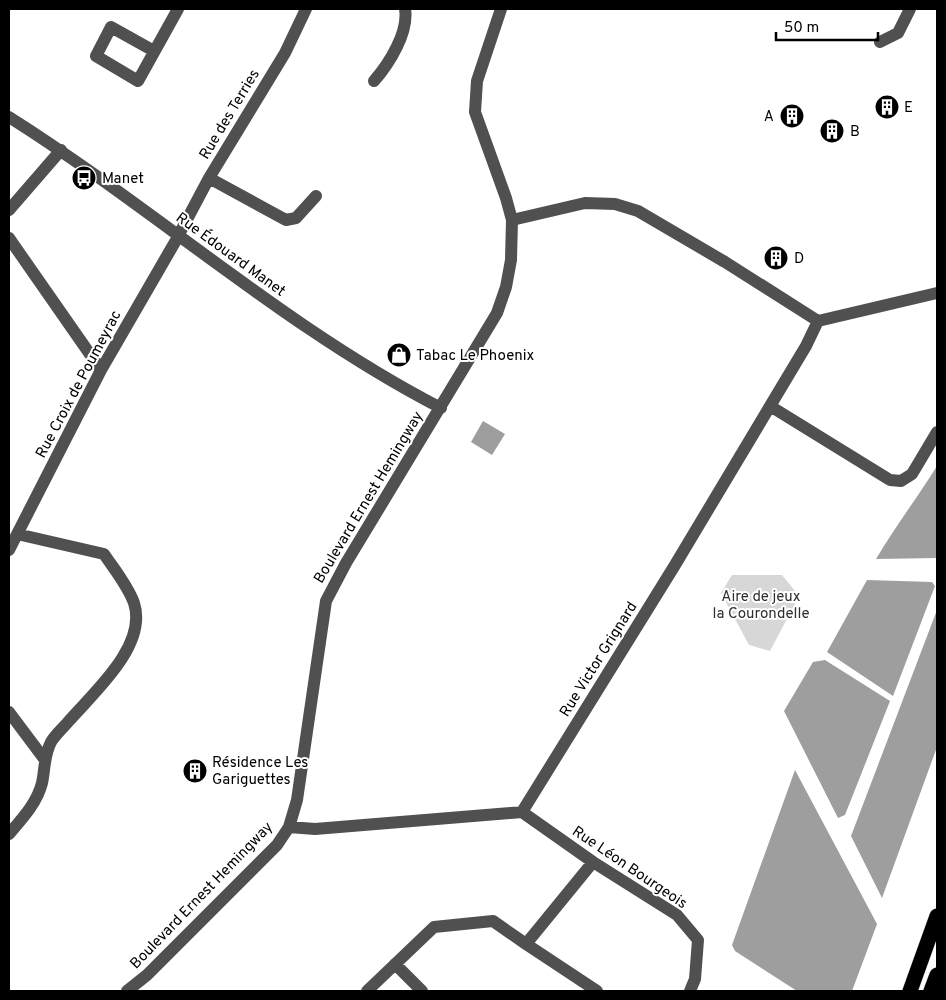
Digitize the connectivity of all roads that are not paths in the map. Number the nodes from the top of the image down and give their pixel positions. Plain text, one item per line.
1 (178, 9) edge
2 (306, 9) edge
3 (405, 9) edge
4 (501, 9) edge
5 (910, 9) edge
6 (880, 42) dead end
7 (154, 51) junction
8 (374, 81) dead end
9 (9, 117) edge
10 (61, 150) junction
11 (209, 178) junction
12 (316, 196) dead end
13 (9, 210) edge
14 (512, 220) junction
15 (179, 235) junction
16 (9, 238) edge
17 (937, 292) edge
18 (818, 321) junction
19 (101, 370) junction
20 (770, 406) junction
21 (441, 408) junction
22 (937, 432) edge
23 (18, 534) junction
24 (9, 550) edge
25 (9, 712) edge
26 (45, 760) junction
27 (522, 812) junction
28 (289, 827) junction
29 (9, 834) edge
30 (593, 862) junction
31 (937, 916) edge
32 (526, 944) junction
33 (395, 964) junction
34 (937, 975) edge
35 (128, 991) edge
36 (367, 991) edge
37 (422, 991) edge
38 (597, 991) edge
39 (690, 991) edge
40 (910, 991) edge
41 (931, 991) edge

1 - 7 street
2 - 11 street, Rue des Terries
3 - 8 street
4 - 14 street, Boulevard Ernest Hemingway
5 - 6 street
7 - 7 street
9 - 10 street, Rue Édouard Manet
10 - 13 street
10 - 15 street, Rue Édouard Manet
11 - 12 street
11 - 15 street, Rue des Terries
14 - 18 street
14 - 21 street, Boulevard Ernest Hemingway
15 - 19 street, Rue Croix de Poumeyrac
15 - 21 street, Rue Édouard Manet
16 - 19 street
17 - 18 street
18 - 20 street, Rue Victor Grignard
19 - 23 street, Rue Croix de Poumeyrac
20 - 22 street
20 - 27 street, Rue Victor Grignard
21 - 28 street, Boulevard Ernest Hemingway
23 - 24 street, Rue Croix de Poumeyrac
23 - 26 street
25 - 26 street
26 - 29 street
27 - 28 street
27 - 30 street, Rue Léon Bourgeois
28 - 35 street, Boulevard Ernest Hemingway
30 - 32 street
30 - 39 street, Rue Léon Bourgeois
31 - 40 highway
32 - 33 street
32 - 38 street
33 - 36 street
33 - 37 street
34 - 41 highway

